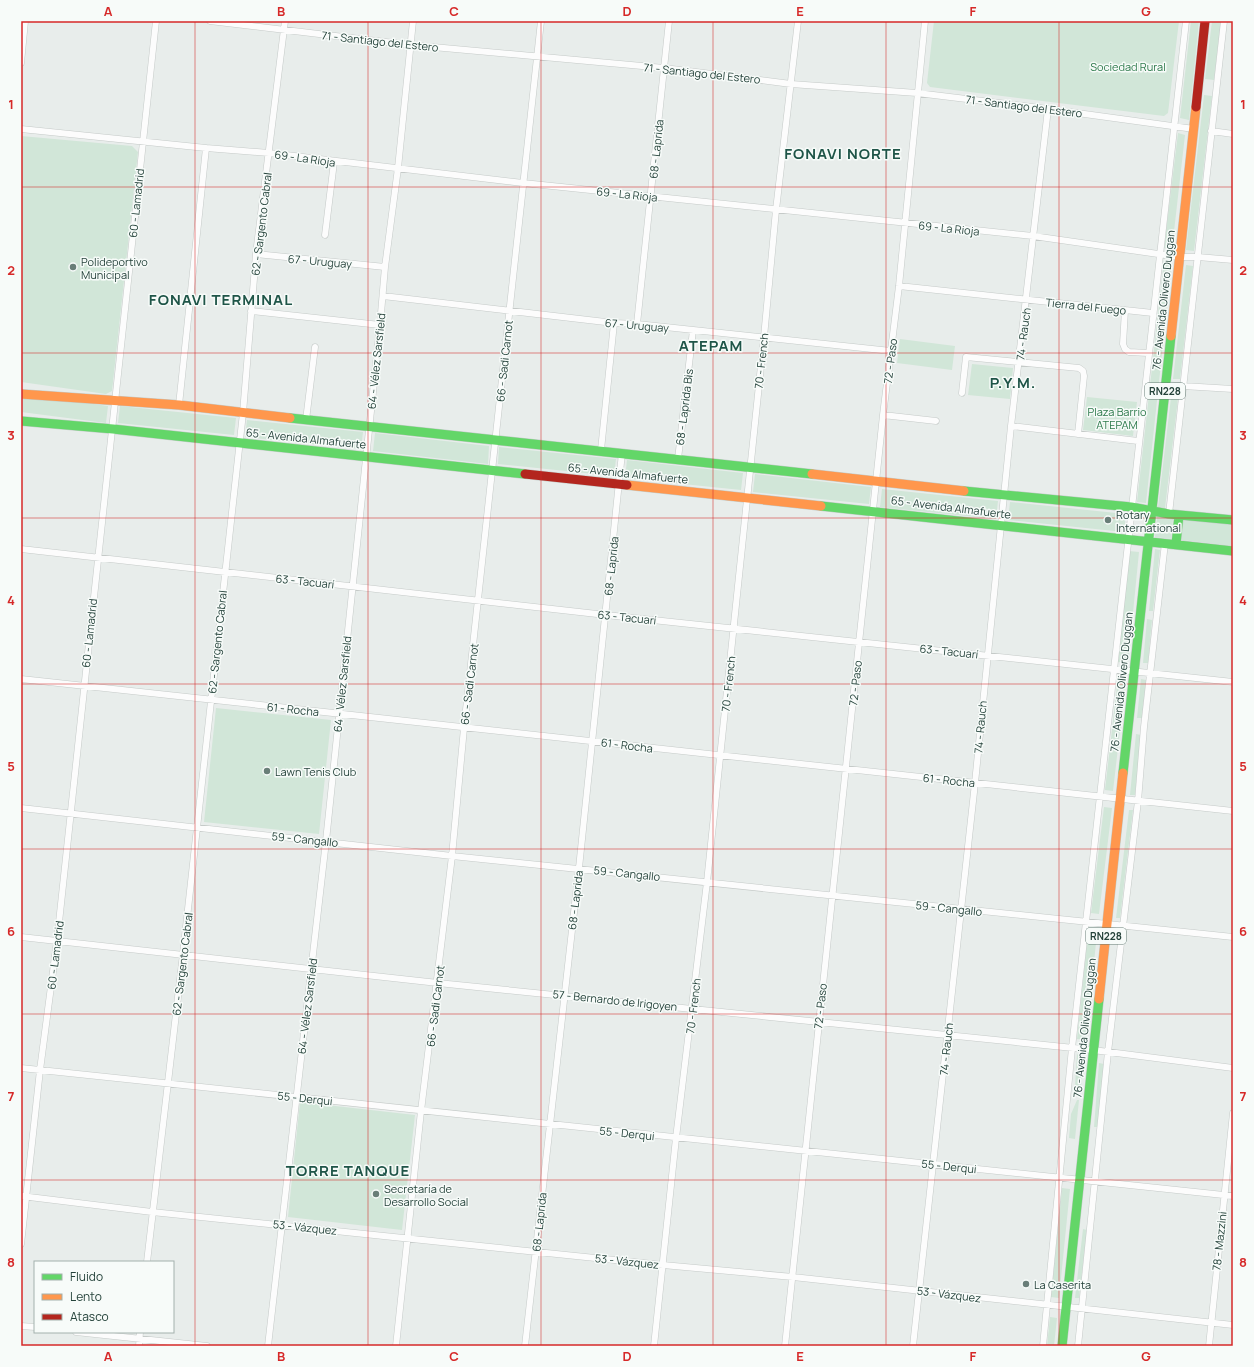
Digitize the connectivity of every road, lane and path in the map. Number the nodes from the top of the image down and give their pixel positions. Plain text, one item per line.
1 (25, 21) edge
2 (156, 21) edge
3 (210, 21) edge
4 (285, 21) edge
5 (413, 21) edge
6 (541, 21) edge
7 (669, 21) edge
8 (798, 21) edge
9 (925, 21) edge
10 (1186, 21) edge
11 (1205, 21) edge
12 (1224, 21) edge
13 (284, 30) junction
14 (411, 46) junction
15 (538, 57) junction
16 (21, 63) edge
17 (664, 68) junction
18 (791, 84) junction
19 (917, 93) junction
20 (1048, 109) junction
21 (1175, 125) junction
22 (21, 129) edge
23 (1194, 129) junction
24 (1211, 131) junction
25 (1233, 134) edge
26 (143, 142) junction
27 (206, 148) junction
28 (269, 153) junction
29 (334, 162) junction
30 (398, 168) junction
31 (523, 183) junction
32 (650, 197) junction
33 (776, 210) junction
34 (904, 224) junction
35 (325, 235) dead end
36 (1033, 236) junction
37 (256, 254) junction
38 (1160, 255) junction
39 (1179, 257) junction
40 (1198, 257) junction
41 (1233, 260) edge
42 (384, 267) junction
43 (899, 286) junction
44 (383, 296) junction
45 (1026, 299) junction
46 (1125, 310) junction
47 (251, 311) junction
48 (510, 311) junction
49 (1153, 313) junction
50 (614, 323) junction
51 (638, 324) junction
52 (380, 325) junction
53 (694, 330) junction
54 (764, 337) junction
55 (315, 347) dead end
56 (891, 350) junction
57 (1148, 353) junction
58 (1020, 361) junction
59 (1166, 385) junction
60 (1184, 385) junction
61 (1233, 389) edge
62 (962, 393) dead end
63 (21, 394) edge
64 (115, 401) junction
65 (179, 406) junction
66 (243, 413) junction
67 (883, 415) junction
68 (306, 420) junction
69 (936, 421) dead end
70 (21, 422) edge
71 (1010, 426) junction
72 (369, 427) junction
73 (113, 429) junction
74 (1078, 434) junction
75 (496, 441) junction
76 (1138, 441) junction
77 (239, 443) junction
78 (601, 450) junction
79 (622, 453) junction
80 (366, 457) junction
81 (678, 460) junction
82 (749, 467) junction
83 (492, 471) junction
84 (877, 482) junction
85 (620, 484) junction
86 (1003, 496) junction
87 (747, 497) junction
88 (1131, 507) junction
89 (873, 510) junction
90 (1151, 511) junction
91 (1169, 514) junction
92 (1179, 514) junction
93 (1233, 520) edge
94 (1002, 525) junction
95 (1127, 538) junction
96 (1147, 540) junction
97 (1165, 543) junction
98 (1176, 544) junction
99 (21, 549) edge
100 (1233, 551) edge
101 (97, 557) junction
102 (225, 573) junction
103 (352, 586) junction
104 (479, 600) junction
105 (606, 615) junction
106 (734, 628) junction
107 (859, 641) junction
108 (987, 655) junction
109 (1114, 669) junction
110 (1135, 671) junction
111 (1150, 673) junction
112 (21, 679) edge
113 (1233, 682) edge
114 (84, 685) junction
115 (211, 699) junction
116 (339, 714) junction
117 (464, 728) junction
118 (592, 741) junction
119 (720, 756) junction
120 (847, 769) junction
121 (975, 783) junction
122 (1101, 797) junction
123 (1120, 799) junction
124 (1138, 801) junction
125 (21, 808) edge
126 (1233, 811) edge
127 (70, 812) junction
128 (197, 828) junction
129 (326, 841) junction
130 (452, 856) junction
131 (579, 868) junction
132 (707, 882) junction
133 (832, 895) junction
134 (961, 910) junction
135 (1086, 922) junction
136 (1107, 926) junction
137 (1123, 926) junction
138 (21, 937) edge
139 (1233, 938) edge
140 (57, 941) junction
141 (184, 954) junction
142 (312, 968) junction
143 (438, 982) junction
144 (564, 995) junction
145 (693, 1009) junction
146 (818, 1022) junction
147 (947, 1036) junction
148 (1072, 1048) junction
149 (1093, 1050) junction
150 (1108, 1052) junction
151 (21, 1068) edge
152 (1233, 1068) edge
153 (40, 1070) junction
154 (167, 1084) junction
155 (295, 1096) junction
156 (421, 1111) junction
157 (1233, 1113) edge
158 (549, 1125) junction
159 (676, 1138) junction
160 (805, 1150) junction
161 (933, 1164) junction
162 (1059, 1178) junction
163 (1080, 1180) junction
164 (1096, 1182) junction
165 (1224, 1195) junction
166 (24, 1196) edge
167 (1233, 1196) edge
168 (152, 1212) junction
169 (281, 1225) junction
170 (408, 1238) junction
171 (21, 1244) edge
172 (536, 1251) junction
173 (147, 1261) edge
174 (663, 1265) junction
175 (793, 1276) junction
176 (920, 1290) junction
177 (1048, 1305) junction
178 (1066, 1306) junction
179 (1081, 1307) junction
180 (1211, 1323) junction
181 (1233, 1325) edge
182 (21, 1326) edge
183 (34, 1327) edge
184 (82, 1333) edge
185 (140, 1333) edge
186 (139, 1343) edge
187 (207, 1346) edge
188 (268, 1346) edge
189 (396, 1346) edge
190 (525, 1346) edge
191 (654, 1346) edge
192 (785, 1346) edge
193 (913, 1346) edge
194 (1043, 1346) edge
195 (1062, 1346) edge
196 (1078, 1346) edge
197 (1209, 1346) edge

1 - 16 street
2 - 26 street, 60 - Lamadrid
3 - 13 street, 71 - Santiago del Estero
4 - 13 street, 62 - Sargento Cabral
5 - 14 street, 64 - Vélez Sarsfield
6 - 15 street, 66 - Sadi Carnot
7 - 17 street, 68 - Laprida
8 - 18 street, 70 - French
9 - 19 street, 72 - Paso
10 - 21 street, 76 - Avenida Olivero Duggan
11 - 23 main road, 76 - Avenida Olivero Duggan / RN228
12 - 24 street
13 - 14 street, 71 - Santiago del Estero
13 - 28 street, 62 - Sargento Cabral
14 - 15 street, 71 - Santiago del Estero
14 - 30 street, 64 - Vélez Sarsfield
15 - 17 street, 71 - Santiago del Estero
15 - 31 street, 66 - Sadi Carnot
17 - 18 street, 71 - Santiago del Estero
17 - 32 street, 68 - Laprida
18 - 19 street, 71 - Santiago del Estero
18 - 33 street, 70 - French
19 - 20 street, 71 - Santiago del Estero
19 - 34 street, 72 - Paso
20 - 21 street, 71 - Santiago del Estero
20 - 36 street, 74 - Rauch
21 - 23 street, 71 - Santiago del Estero
21 - 38 street, 76 - Avenida Olivero Duggan
22 - 26 street, 69 - La Rioja
23 - 39 main road, 76 - Avenida Olivero Duggan / RN228
24 - 25 street
24 - 40 street
26 - 27 street, 69 - La Rioja
26 - 64 street, 60 - Lamadrid
27 - 28 street, 69 - La Rioja
27 - 65 street
28 - 29 street, 69 - La Rioja
28 - 37 street, 62 - Sargento Cabral
29 - 30 street, 69 - La Rioja
29 - 35 street
30 - 31 street, 69 - La Rioja
30 - 42 street, 64 - Vélez Sarsfield
31 - 32 street, 69 - La Rioja
31 - 48 street, 66 - Sadi Carnot
32 - 33 street, 69 - La Rioja
32 - 51 street, 68 - Laprida
33 - 34 street, 69 - La Rioja
33 - 54 street, 70 - French
34 - 36 street, 69 - La Rioja
34 - 43 street, 72 - Paso
36 - 38 street, 69 - La Rioja
36 - 45 street, 74 - Rauch
37 - 42 street, 67 - Uruguay
37 - 47 street, 62 - Sargento Cabral
38 - 39 street, 69 - La Rioja
38 - 49 street, 76 - Avenida Olivero Duggan
39 - 40 street, 69 - La Rioja
39 - 59 main road, 76 - Avenida Olivero Duggan / RN228
40 - 41 street, 69 - La Rioja
40 - 60 street
42 - 44 street, 64 - Vélez Sarsfield
43 - 45 street, Tierra del Fuego
43 - 56 street, 72 - Paso
44 - 48 street, 67 - Uruguay
44 - 52 street, 64 - Vélez Sarsfield
45 - 46 street, Tierra del Fuego
45 - 58 street, 74 - Rauch
46 - 49 street, Tierra del Fuego
46 - 57 street
47 - 52 street
47 - 66 street, 62 - Sargento Cabral
48 - 50 street, 67 - Uruguay
48 - 75 street, 66 - Sadi Carnot
49 - 57 street, 76 - Avenida Olivero Duggan
50 - 51 street, 67 - Uruguay
50 - 78 street
51 - 53 street, 67 - Uruguay
52 - 72 street, 64 - Vélez Sarsfield
53 - 54 street, 67 - Uruguay
53 - 81 street, 68 - Laprida Bis
54 - 56 street, 67 - Uruguay
54 - 82 street, 70 - French
55 - 68 street
56 - 67 street, 72 - Paso
57 - 76 street, 76 - Avenida Olivero Duggan
58 - 62 street
58 - 71 street, 74 - Rauch
58 - 74 street
59 - 60 street
59 - 90 main road, 76 - Avenida Olivero Duggan / RN228
60 - 61 street
60 - 91 street
63 - 64 main road, 65 - Avenida Almafuerte
64 - 65 main road, 65 - Avenida Almafuerte
64 - 73 street, 60 - Lamadrid
65 - 66 main road, 65 - Avenida Almafuerte
66 - 68 main road, 65 - Avenida Almafuerte
66 - 77 street, 62 - Sargento Cabral
67 - 69 street
67 - 84 street, 72 - Paso
68 - 72 main road, 65 - Avenida Almafuerte
70 - 73 main road, 65 - Avenida Almafuerte
71 - 74 street
71 - 86 street, 74 - Rauch
72 - 75 main road, 65 - Avenida Almafuerte
72 - 80 street, 64 - Vélez Sarsfield
73 - 77 main road, 65 - Avenida Almafuerte
73 - 101 street, 60 - Lamadrid
74 - 76 street
75 - 78 main road, 65 - Avenida Almafuerte
75 - 83 street, 66 - Sadi Carnot
76 - 88 street, 76 - Avenida Olivero Duggan
77 - 80 main road, 65 - Avenida Almafuerte
77 - 102 street, 62 - Sargento Cabral
78 - 79 main road, 65 - Avenida Almafuerte
79 - 81 main road, 65 - Avenida Almafuerte
79 - 85 street, 68 - Laprida
80 - 83 main road, 65 - Avenida Almafuerte
80 - 103 street, 64 - Vélez Sarsfield
81 - 82 main road, 65 - Avenida Almafuerte
82 - 84 main road, 65 - Avenida Almafuerte
82 - 87 street, 70 - French
83 - 85 main road, 65 - Avenida Almafuerte
83 - 104 street, 66 - Sadi Carnot
84 - 86 main road, 65 - Avenida Almafuerte
84 - 89 street, 72 - Paso
85 - 87 main road, 65 - Avenida Almafuerte
85 - 105 street, 68 - Laprida
86 - 88 main road, 65 - Avenida Almafuerte
86 - 94 street, 74 - Rauch
87 - 89 main road, 65 - Avenida Almafuerte
87 - 106 street, 70 - French
88 - 90 main road, 65 - Avenida Almafuerte
88 - 95 street, 76 - Avenida Olivero Duggan
89 - 94 main road, 65 - Avenida Almafuerte
89 - 107 street, 72 - Paso
90 - 91 main road, 65 - Avenida Almafuerte
90 - 96 main road, 76 - Avenida Olivero Duggan / RN228
91 - 92 main road, 65 - Avenida Almafuerte
92 - 93 main road, 65 - Avenida Almafuerte
92 - 98 main road
94 - 95 main road, 65 - Avenida Almafuerte
94 - 108 street, 74 - Rauch
95 - 96 main road, 65 - Avenida Almafuerte
95 - 109 street, 76 - Avenida Olivero Duggan
96 - 97 main road, 65 - Avenida Almafuerte
96 - 110 main road, 76 - Avenida Olivero Duggan / RN228
97 - 98 main road, 65 - Avenida Almafuerte
97 - 111 street
98 - 100 main road, 65 - Avenida Almafuerte
99 - 101 street, 63 - Tacuarí
101 - 102 street, 63 - Tacuarí
101 - 114 street, 60 - Lamadrid
102 - 103 street, 63 - Tacuarí
102 - 115 street, 62 - Sargento Cabral
103 - 104 street, 63 - Tacuarí
103 - 116 street, 64 - Vélez Sarsfield
104 - 105 street, 63 - Tacuarí
104 - 117 street, 66 - Sadi Carnot
105 - 106 street, 63 - Tacuarí
105 - 118 street, 68 - Laprida
106 - 107 street, 63 - Tacuarí
106 - 119 street, 70 - French
107 - 108 street, 63 - Tacuarí
107 - 120 street, 72 - Paso
108 - 109 street, 63 - Tacuarí
108 - 121 street, 74 - Rauch
109 - 110 street, 63 - Tacuarí
109 - 122 street, 76 - Avenida Olivero Duggan
110 - 111 street, 63 - Tacuarí
110 - 123 main road, 76 - Avenida Olivero Duggan / RN228
111 - 113 street, 63 - Tacuarí
111 - 124 street
112 - 114 street, 61 - Rocha
114 - 115 street, 61 - Rocha
114 - 127 street, 60 - Lamadrid
115 - 116 street, 61 - Rocha
115 - 128 street, 62 - Sargento Cabral
116 - 117 street, 61 - Rocha
116 - 129 street, 64 - Vélez Sarsfield
117 - 118 street, 61 - Rocha
117 - 130 street, 66 - Sadi Carnot
118 - 119 street, 61 - Rocha
118 - 131 street, 68 - Laprida
119 - 120 street, 61 - Rocha
119 - 132 street, 70 - French
120 - 121 street, 61 - Rocha
120 - 133 street, 72 - Paso
121 - 122 street, 61 - Rocha
121 - 134 street, 74 - Rauch
122 - 123 street, 61 - Rocha
122 - 135 street, 76 - Avenida Olivero Duggan
123 - 124 street, 61 - Rocha
123 - 136 main road, 76 - Avenida Olivero Duggan / RN228
124 - 126 street, 61 - Rocha
124 - 137 street
125 - 127 street, 59 - Cangallo
127 - 128 street, 59 - Cangallo
127 - 140 street, 60 - Lamadrid
128 - 129 street, 59 - Cangallo
128 - 141 street, 62 - Sargento Cabral
129 - 130 street, 59 - Cangallo
129 - 142 street, 64 - Vélez Sarsfield
130 - 131 street, 59 - Cangallo
130 - 143 street, 66 - Sadi Carnot
131 - 132 street, 59 - Cangallo
131 - 144 street, 68 - Laprida
132 - 133 street, 59 - Cangallo
132 - 145 street, 70 - French
133 - 134 street, 59 - Cangallo
133 - 146 street, 72 - Paso
134 - 135 street, 59 - Cangallo
134 - 147 street, 74 - Rauch
135 - 136 street, 59 - Cangallo
135 - 148 street, 76 - Avenida Olivero Duggan
136 - 137 street, 59 - Cangallo
136 - 149 main road, 76 - Avenida Olivero Duggan / RN228
137 - 139 street, 59 - Cangallo
137 - 150 street
138 - 140 street, 57 - Bernardo de Irigoyen
140 - 141 street, 57 - Bernardo de Irigoyen
140 - 153 street, 60 - Lamadrid
141 - 142 street, 57 - Bernardo de Irigoyen
141 - 154 street, 62 - Sargento Cabral
142 - 143 street, 57 - Bernardo de Irigoyen
142 - 155 street, 64 - Vélez Sarsfield
143 - 144 street, 57 - Bernardo de Irigoyen
143 - 156 street, 66 - Sadi Carnot
144 - 145 street, 57 - Bernardo de Irigoyen
144 - 158 street, 68 - Laprida
145 - 146 street, 57 - Bernardo de Irigoyen
145 - 159 street, 70 - French
146 - 147 street, 57 - Bernardo de Irigoyen
146 - 160 street, 72 - Paso
147 - 148 street, 57 - Bernardo de Irigoyen
147 - 161 street, 74 - Rauch
148 - 149 street, 57 - Bernardo de Irigoyen
148 - 162 street, 76 - Avenida Olivero Duggan
149 - 150 street, 57 - Bernardo de Irigoyen
149 - 163 main road, 76 - Avenida Olivero Duggan / RN228
150 - 152 street, 57 - Bernardo de Irigoyen
150 - 164 street
151 - 153 street, 55 - Derqui
153 - 154 street, 55 - Derqui
153 - 166 street, 60 - Lamadrid
154 - 155 street, 55 - Derqui
154 - 168 street, 62 - Sargento Cabral
155 - 156 street, 55 - Derqui
155 - 169 street, 64 - Vélez Sarsfield
156 - 158 street, 55 - Derqui
156 - 170 street, 66 - Sadi Carnot
157 - 165 street, 78 - Mazzini
158 - 159 street, 55 - Derqui
158 - 172 street, 68 - Laprida
159 - 160 street, 55 - Derqui
159 - 174 street, 70 - French
160 - 161 street, 55 - Derqui
160 - 175 street, 72 - Paso
161 - 162 street, 55 - Derqui
161 - 176 street, 74 - Rauch
162 - 163 street, 55 - Derqui
162 - 177 street, 76 - Avenida Olivero Duggan
163 - 164 street, 55 - Derqui
163 - 178 main road, 76 - Avenida Olivero Duggan / RN228
164 - 165 street, 55 - Derqui
164 - 179 street
165 - 167 street, 55 - Derqui
165 - 180 street, 78 - Mazzini
166 - 168 street, 53 - Vázquez
166 - 171 street, 60 - Lamadrid
168 - 169 street, 53 - Vázquez
168 - 173 street, 62 - Sargento Cabral
169 - 170 street, 53 - Vázquez
169 - 188 street, 64 - Vélez Sarsfield
170 - 172 street, 53 - Vázquez
170 - 189 street, 66 - Sadi Carnot
172 - 174 street, 53 - Vázquez
172 - 190 street, 68 - Laprida
174 - 175 street, 53 - Vázquez
174 - 191 street, 70 - French
175 - 176 street, 53 - Vázquez
175 - 192 street, 72 - Paso
176 - 177 street, 53 - Vázquez
176 - 193 street, 74 - Rauch
177 - 178 street, 53 - Vázquez
177 - 194 street, 76 - Avenida Olivero Duggan
178 - 179 street, 53 - Vázquez
178 - 195 main road, 76 - Avenida Olivero Duggan / RN228
179 - 180 street, 53 - Vázquez
179 - 196 street
180 - 181 street, 53 - Vázquez
180 - 197 street, 78 - Mazzini
182 - 183 street
184 - 186 street
185 - 186 street
186 - 187 street

